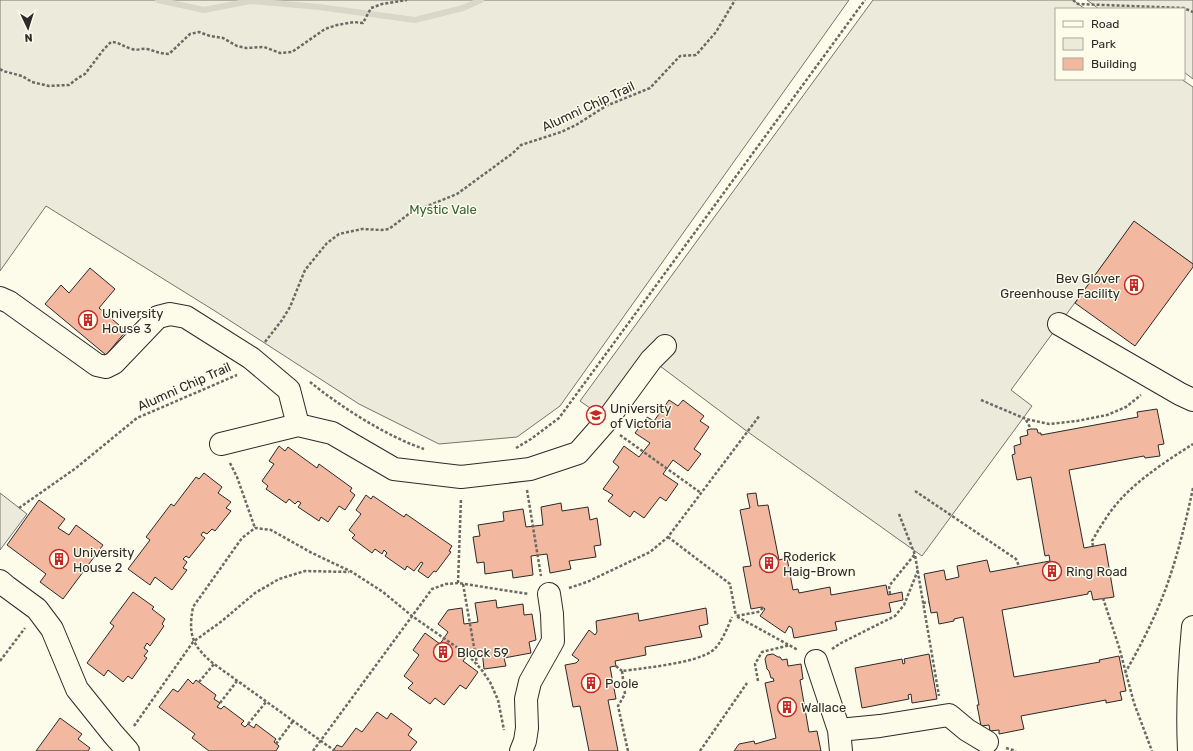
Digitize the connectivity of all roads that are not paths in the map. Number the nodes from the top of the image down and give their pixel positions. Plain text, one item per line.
1 (0, 298) edge
2 (1059, 324) dead end
3 (666, 346) dead end
4 (1193, 400) edge
5 (298, 424) junction
6 (221, 444) road end
7 (0, 581) edge
8 (545, 586) road end
9 (1193, 627) edge
10 (816, 661) road end
11 (839, 730) junction
12 (987, 742) dead end
13 (125, 747) edge
14 (521, 751) edge
15 (841, 751) edge
16 (1189, 751) edge

1 - 5 street
2 - 4 street
3 - 5 street
5 - 6 street
7 - 13 street
8 - 14 street
9 - 16 street
10 - 11 street
11 - 12 street
11 - 15 street

